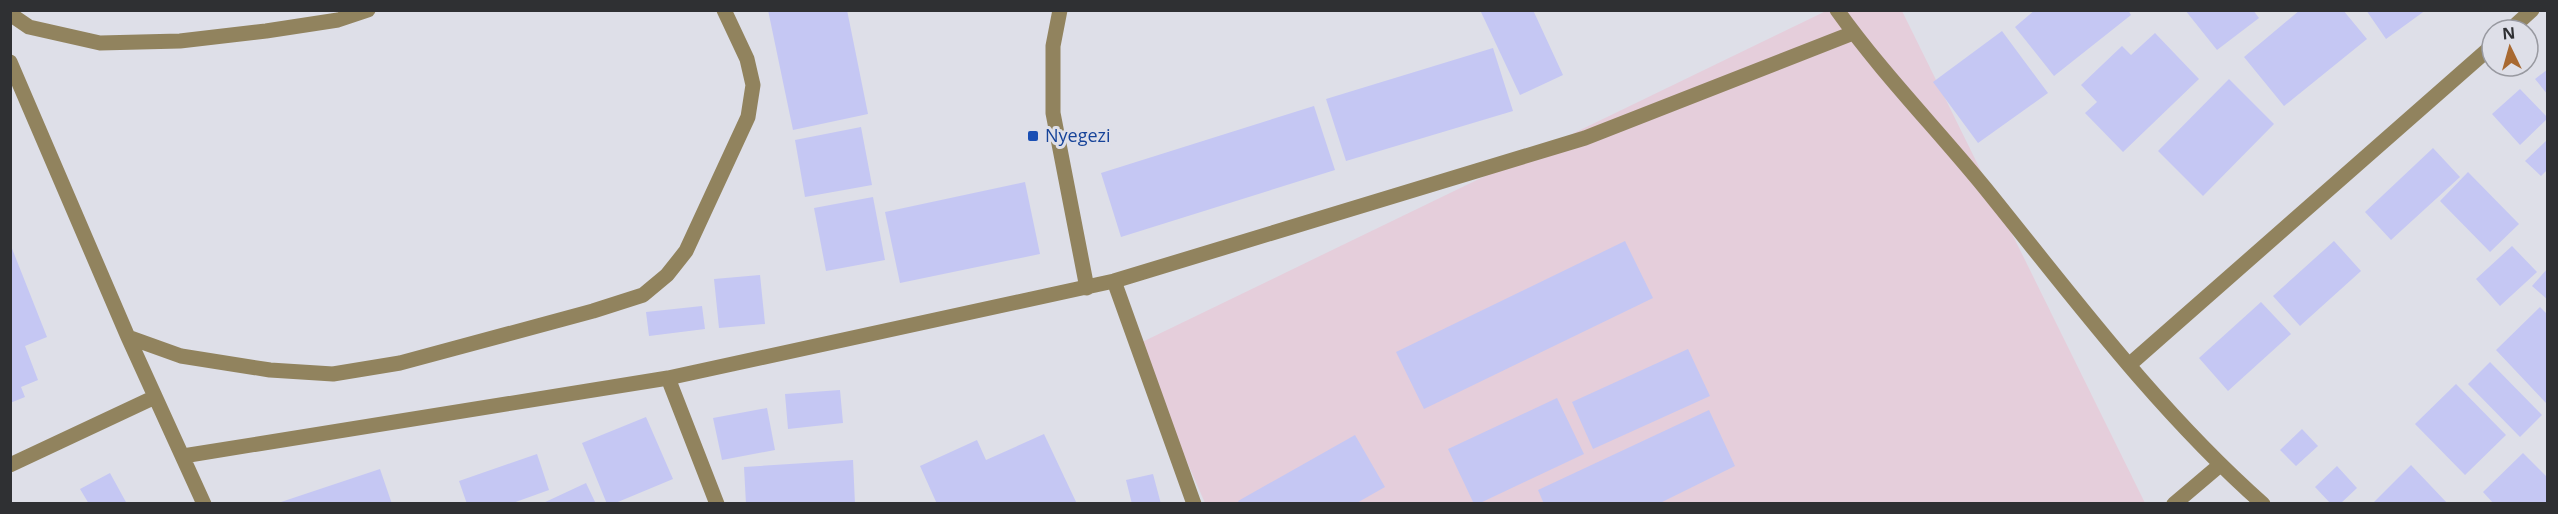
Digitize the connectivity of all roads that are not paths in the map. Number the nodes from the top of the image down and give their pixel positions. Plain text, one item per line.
1 (368, 10) edge
2 (724, 10) edge
3 (1060, 10) edge
4 (1837, 10) edge
5 (10, 14) edge
6 (1853, 33) junction
7 (2480, 57) edge
8 (10, 62) edge
9 (1114, 282) junction
10 (1087, 288) junction
11 (128, 336) junction
12 (2129, 365) junction
13 (668, 378) junction
14 (155, 397) junction
15 (183, 456) junction
16 (10, 465) edge
17 (2220, 465) junction
18 (204, 504) edge
19 (717, 504) edge
20 (1194, 504) edge
21 (2174, 504) edge
22 (2263, 504) edge

1 - 5 street
2 - 11 street
3 - 10 street
4 - 6 street
6 - 9 street
6 - 12 street
7 - 12 street
8 - 11 street
9 - 10 street
9 - 20 street
10 - 13 street
11 - 14 street
12 - 17 street
13 - 15 street
13 - 19 street
14 - 15 street
14 - 16 street
15 - 18 street
17 - 21 street
17 - 22 street

